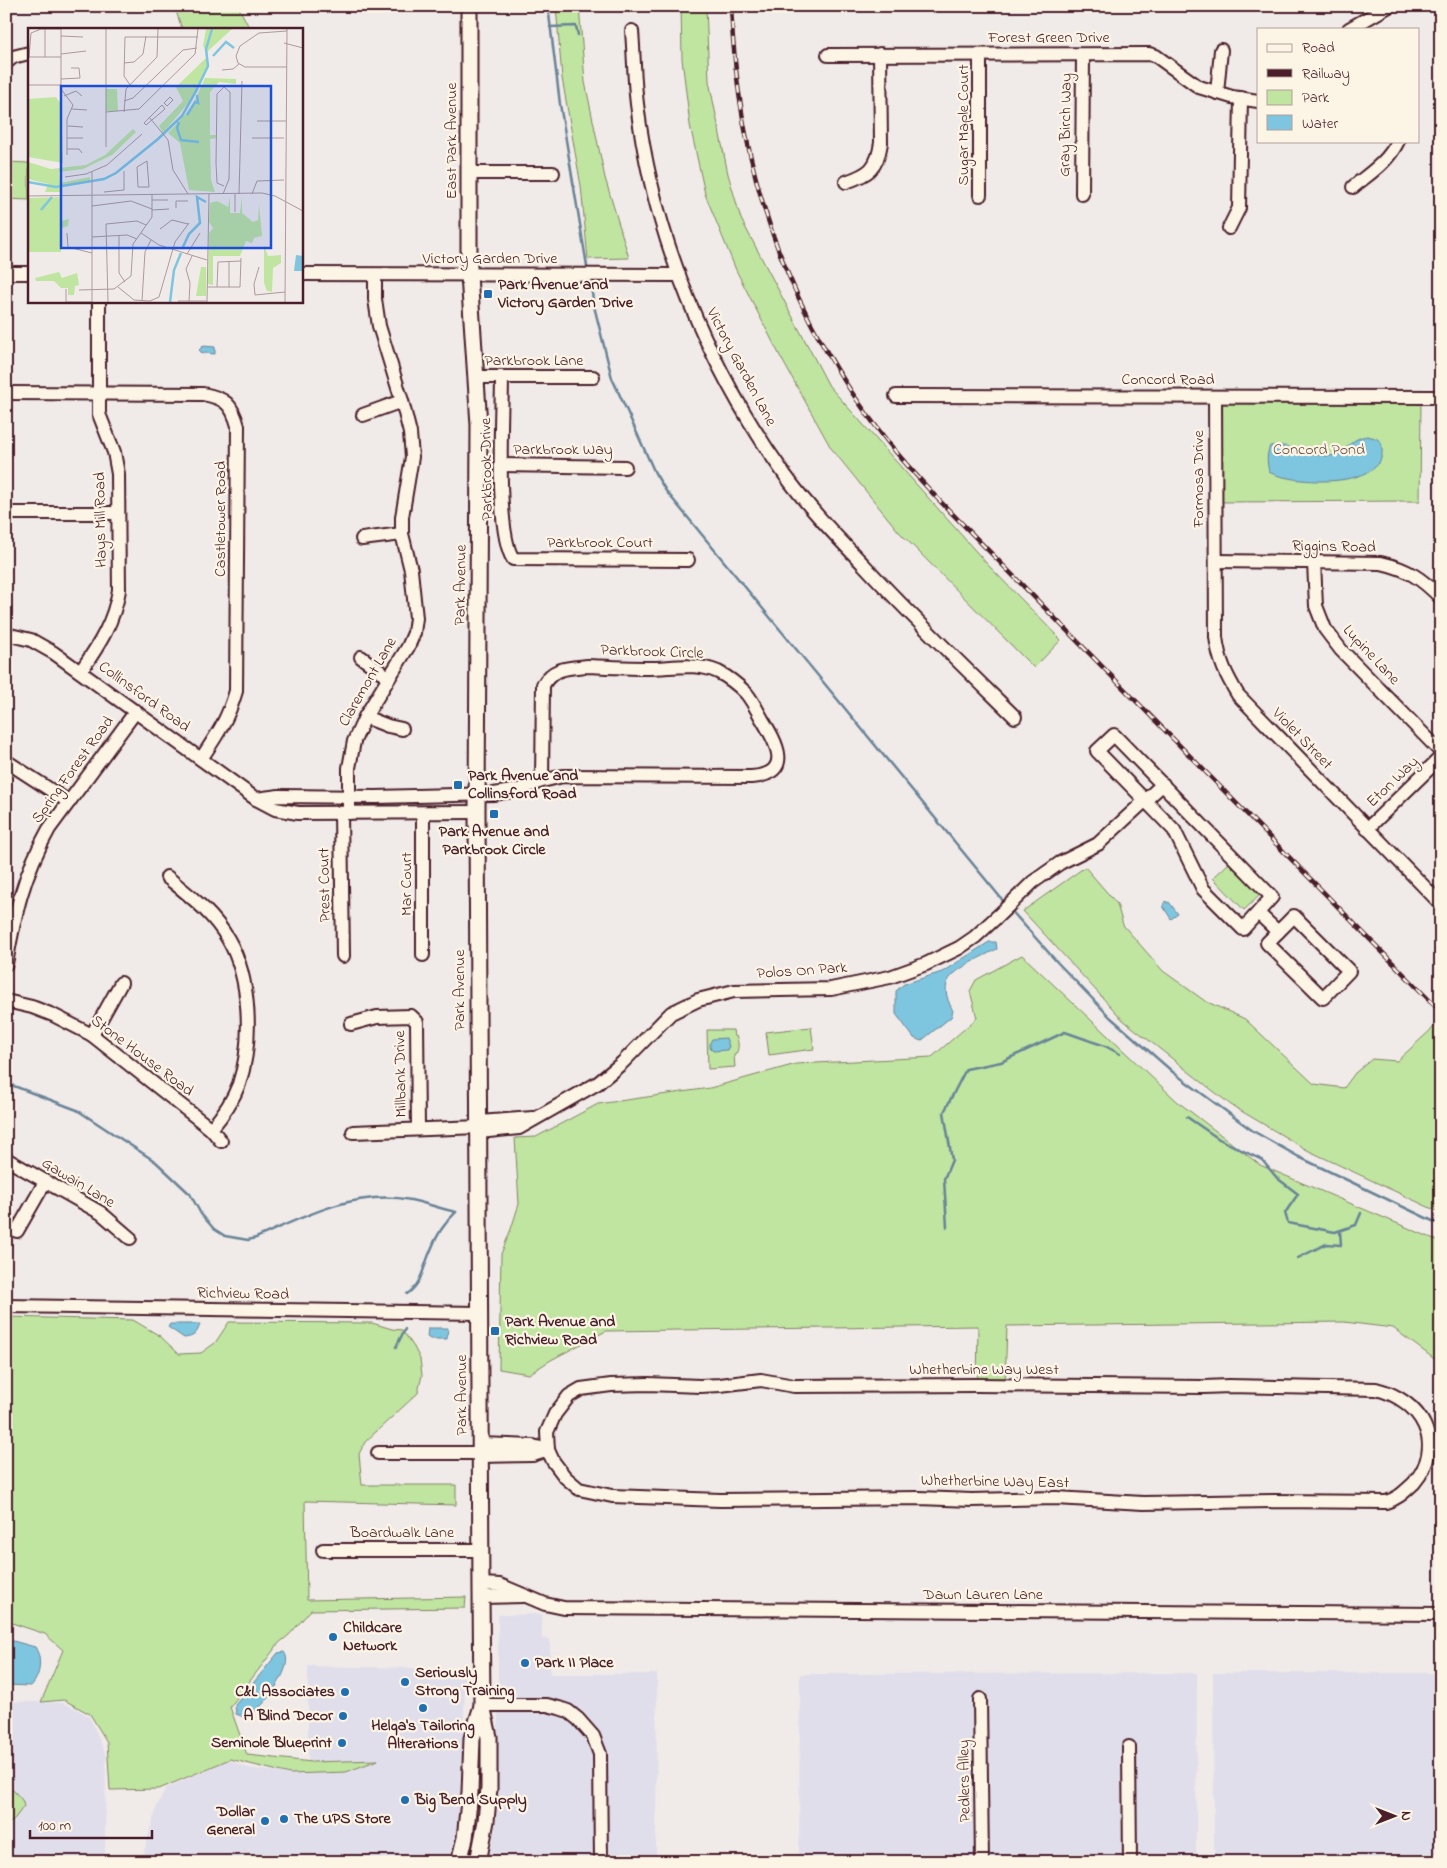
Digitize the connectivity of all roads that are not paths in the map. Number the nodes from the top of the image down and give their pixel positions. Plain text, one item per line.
1 (469, 6) edge
2 (1389, 6) edge
3 (1354, 28) edge
4 (632, 31) dead end
5 (1221, 50) dead end
6 (28, 53) edge
7 (880, 54) junction
8 (828, 55) dead end
9 (980, 55) junction
10 (1083, 55) junction
11 (6, 63) edge
12 (1217, 93) junction
13 (1241, 98) junction
14 (1257, 101) edge
15 (1398, 142) edge
16 (469, 173) junction
17 (553, 173) dead end
18 (846, 182) dead end
19 (1352, 187) dead end
20 (1082, 194) dead end
21 (980, 195) dead end
22 (1229, 228) dead end
23 (6, 273) edge
24 (28, 273) edge
25 (302, 274) edge
26 (375, 275) junction
27 (469, 275) junction
28 (679, 275) junction
29 (99, 302) edge
30 (502, 377) junction
31 (593, 377) dead end
32 (476, 378) junction
33 (6, 393) edge
34 (99, 393) junction
35 (896, 396) dead end
36 (1215, 396) junction
37 (1441, 397) edge
38 (402, 401) junction
39 (363, 414) dead end
40 (502, 466) junction
41 (625, 466) dead end
42 (6, 512) edge
43 (118, 513) junction
44 (402, 534) junction
45 (362, 539) dead end
46 (513, 559) joint
47 (688, 560) dead end
48 (1216, 561) junction
49 (1314, 562) junction
50 (1441, 598) edge
51 (6, 634) edge
52 (361, 658) dead end
53 (81, 671) junction
54 (388, 677) junction
55 (136, 711) junction
56 (365, 717) junction
57 (1015, 717) dead end
58 (402, 728) dead end
59 (1441, 752) edge
60 (1441, 757) edge
61 (201, 759) junction
62 (6, 761) edge
63 (542, 781) junction
64 (1163, 784) junction
65 (477, 795) junction
66 (349, 797) junction
67 (376, 797) junction
68 (256, 799) junction
69 (1145, 801) junction
70 (69, 802) junction
71 (477, 812) junction
72 (345, 813) junction
73 (376, 813) junction
74 (424, 813) junction
75 (1367, 829) junction
76 (167, 877) dead end
77 (1441, 904) edge
78 (1258, 913) junction
79 (1278, 932) junction
80 (423, 955) dead end
81 (343, 956) dead end
82 (6, 964) edge
83 (121, 983) dead end
84 (6, 1001) edge
85 (351, 1024) dead end
86 (92, 1035) junction
87 (479, 1127) junction
88 (418, 1128) junction
89 (211, 1129) junction
90 (353, 1132) dead end
91 (221, 1141) dead end
92 (6, 1160) edge
93 (45, 1182) junction
94 (17, 1230) dead end
95 (130, 1238) dead end
96 (6, 1306) edge
97 (478, 1313) junction
98 (1432, 1447) joint
99 (548, 1450) junction
100 (480, 1451) junction
101 (378, 1453) dead end
102 (323, 1550) dead end
103 (480, 1550) junction
104 (481, 1590) junction
105 (1441, 1614) edge
106 (980, 1699) dead end
107 (482, 1705) junction
108 (1129, 1747) dead end
109 (488, 1756) junction
110 (472, 1769) junction
111 (460, 1862) edge
112 (478, 1862) edge
113 (601, 1862) edge
114 (982, 1862) edge
115 (1130, 1862) edge

1 - 16 main road, East Park Avenue
2 - 3 street
4 - 28 street, Victory Garden Lane
5 - 12 street
6 - 11 street
7 - 8 street, Forest Green Drive
7 - 9 street, Forest Green Drive
7 - 18 street
9 - 10 street, Forest Green Drive
9 - 21 street, Sugar Maple Court
10 - 12 street, Forest Green Drive
10 - 20 street, Gray Birch Way
12 - 13 street, Forest Green Drive
13 - 14 street, Forest Green Drive
13 - 22 street
15 - 19 street
16 - 17 street
16 - 27 main road, East Park Avenue
23 - 24 street
25 - 26 street, Victory Garden Drive
26 - 27 street, Victory Garden Drive
26 - 38 street, Claremont Lane
27 - 28 street, Victory Garden Drive
27 - 32 main road, Park Avenue
28 - 57 street, Victory Garden Lane
29 - 34 street, Hays Mill Road
30 - 31 street, Parkbrook Lane
30 - 32 street, Parkbrook Lane
30 - 40 street, Parkbrook Drive
32 - 65 main road, Park Avenue
33 - 34 street, Castletower Road
34 - 43 street, Hays Mill Road
34 - 61 street, Castletower Road
35 - 36 street, Concord Road
36 - 37 street, Concord Road
36 - 48 street, Formosa Drive
38 - 39 street
38 - 44 street, Claremont Lane
40 - 41 street, Parkbrook Way
40 - 46 street, Parkbrook Drive
42 - 43 street
43 - 53 street, Hays Mill Road
44 - 45 street
44 - 54 street, Claremont Lane
46 - 47 street, Parkbrook Court
48 - 49 street, Riggins Road
48 - 75 street, Violet Street
49 - 50 street, Riggins Road
49 - 59 street, Lupine Lane
51 - 53 street, Collinsford Road
52 - 54 street
53 - 55 street, Collinsford Road
54 - 56 street, Claremont Lane
55 - 61 street, Collinsford Road
55 - 70 street, Spring Forest Road
56 - 58 street
56 - 66 street, Claremont Lane
60 - 75 street, Eton Way
61 - 68 street, Collinsford Road
62 - 70 street
63 - 63 street, Parkbrook Circle
63 - 65 street, Parkbrook Circle
64 - 69 street, Polos On Park
64 - 69 street
64 - 78 street
65 - 67 street
65 - 71 main road, Park Avenue
66 - 67 street
66 - 68 street
66 - 72 street, Claremont Lane
67 - 73 street
68 - 72 street, Collinsford Road
69 - 78 street
69 - 87 street, Polos On Park
70 - 82 street, Spring Forest Road
71 - 74 street, Collinsford Road
71 - 87 main road, Park Avenue
72 - 73 street, Collinsford Road
72 - 81 street, Prest Court
73 - 74 street, Collinsford Road
74 - 80 street, Mar Court
75 - 77 street, Violet Street
76 - 89 street
78 - 79 street
79 - 79 street
83 - 86 street
84 - 86 street, Stone House Road
85 - 88 street, Millbank Drive
86 - 89 street, Stone House Road
87 - 88 street, Polos On Park
87 - 97 main road, Park Avenue
88 - 90 street, Polos On Park
89 - 91 street, Stone House Road
92 - 93 street, Gawain Lane
93 - 94 street
93 - 95 street, Gawain Lane
96 - 97 street, Richview Road
97 - 100 main road, Park Avenue
98 - 99 street, Whetherbine Way East
98 - 99 street, Whetherbine Way West
99 - 100 street
100 - 101 street
100 - 103 main road, Park Avenue
102 - 103 street, Boardwalk Lane
103 - 104 main road, Park Avenue
104 - 105 street, Dawn Lauren Lane
104 - 107 main road, Park Avenue
106 - 114 street, Pedlers Alley
107 - 109 main road, Park Avenue
107 - 110 main road, Park Avenue
107 - 113 street
108 - 115 street
109 - 110 main road
109 - 112 main road, Park Avenue
110 - 111 main road, Park Avenue

